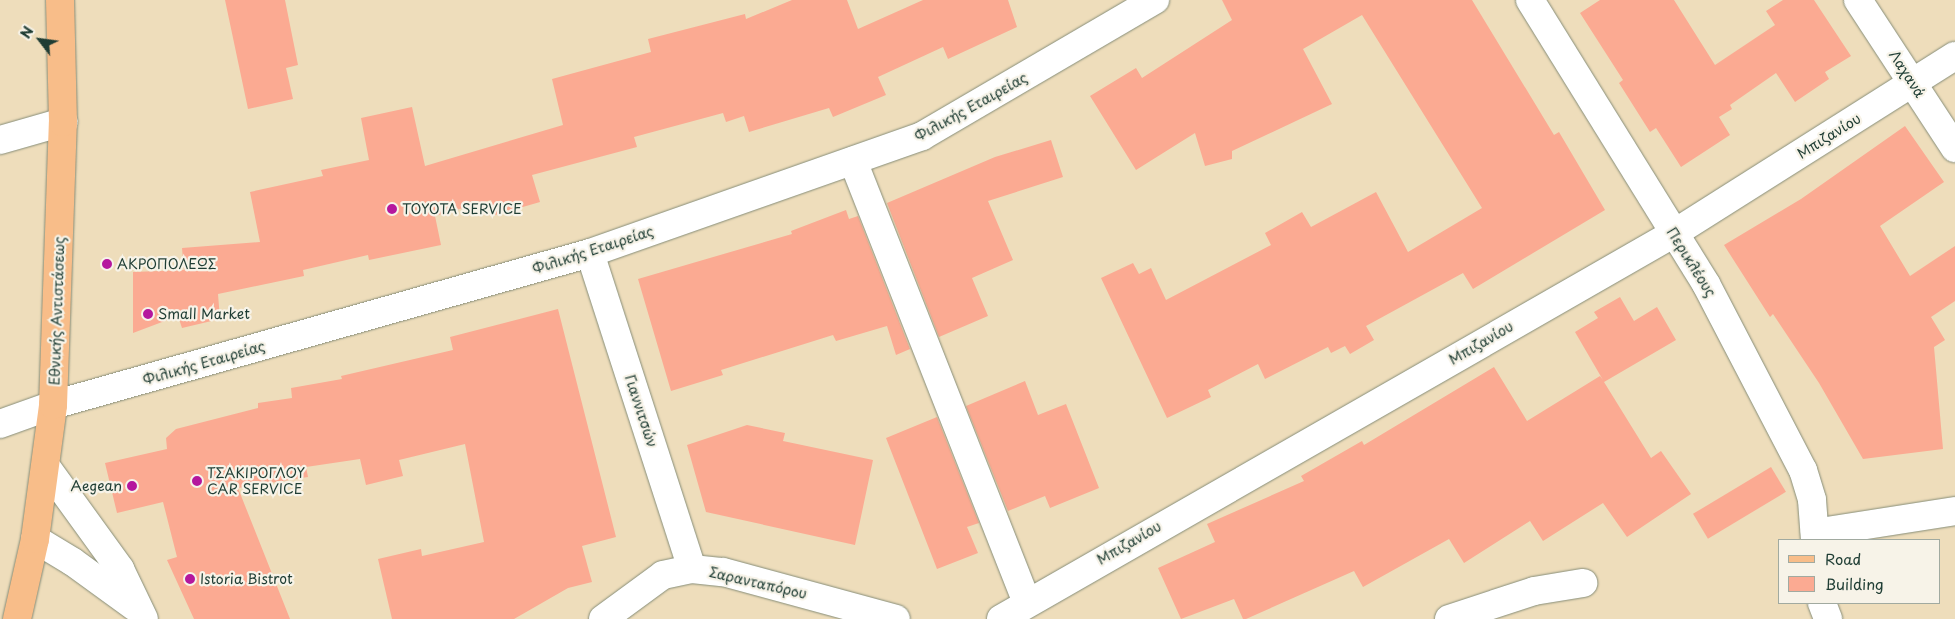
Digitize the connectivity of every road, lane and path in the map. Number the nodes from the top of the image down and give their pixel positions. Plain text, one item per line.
1 (60, 0) edge
2 (1155, 0) edge
3 (1530, 0) edge
4 (1858, 0) edge
5 (1955, 56) edge
6 (1913, 84) junction
7 (63, 122) junction
8 (0, 140) edge
9 (1955, 148) edge
10 (853, 161) junction
11 (1673, 234) junction
12 (590, 253) junction
13 (53, 405) junction
14 (0, 424) edge
15 (47, 468) junction
16 (1955, 512) edge
17 (1815, 536) edge
18 (35, 539) junction
19 (692, 569) junction
20 (1582, 584) dead end
21 (1027, 602) junction
22 (1822, 604) edge
23 (141, 614) edge
24 (1486, 614) edge
25 (16, 619) edge
26 (602, 619) edge
27 (896, 619) edge
28 (1001, 619) edge
29 (1449, 619) edge
30 (1828, 619) edge

1 - 7 main road, Εθνικής Αντιστάσεως
2 - 10 street, Φιλικής Εταιρείας
3 - 11 street, Περικλέους
4 - 6 street, Λαχανά
5 - 6 street, Μπιζανίου
6 - 9 street, Λαχανά
6 - 11 street, Μπιζανίου
7 - 8 street
7 - 13 main road, Εθνικής Αντιστάσεως
10 - 12 street, Φιλικής Εταιρείας
10 - 21 street
11 - 17 street, Περικλέους
11 - 21 street, Μπιζανίου
12 - 13 street, Φιλικής Εταιρείας
12 - 19 street, Γιαννιτσών
13 - 14 street, Φιλικής Εταιρείας
13 - 15 main road, Εθνικής Αντιστάσεως
15 - 18 main road, Εθνικής Αντιστάσεως
15 - 23 street
16 - 17 street
18 - 23 street
18 - 25 main road, Εθνικής Αντιστάσεως
19 - 26 street, Σαρανταπόρου
19 - 27 street, Σαρανταπόρου
20 - 24 street
21 - 28 street, Μπιζανίου
22 - 30 street
24 - 29 street

